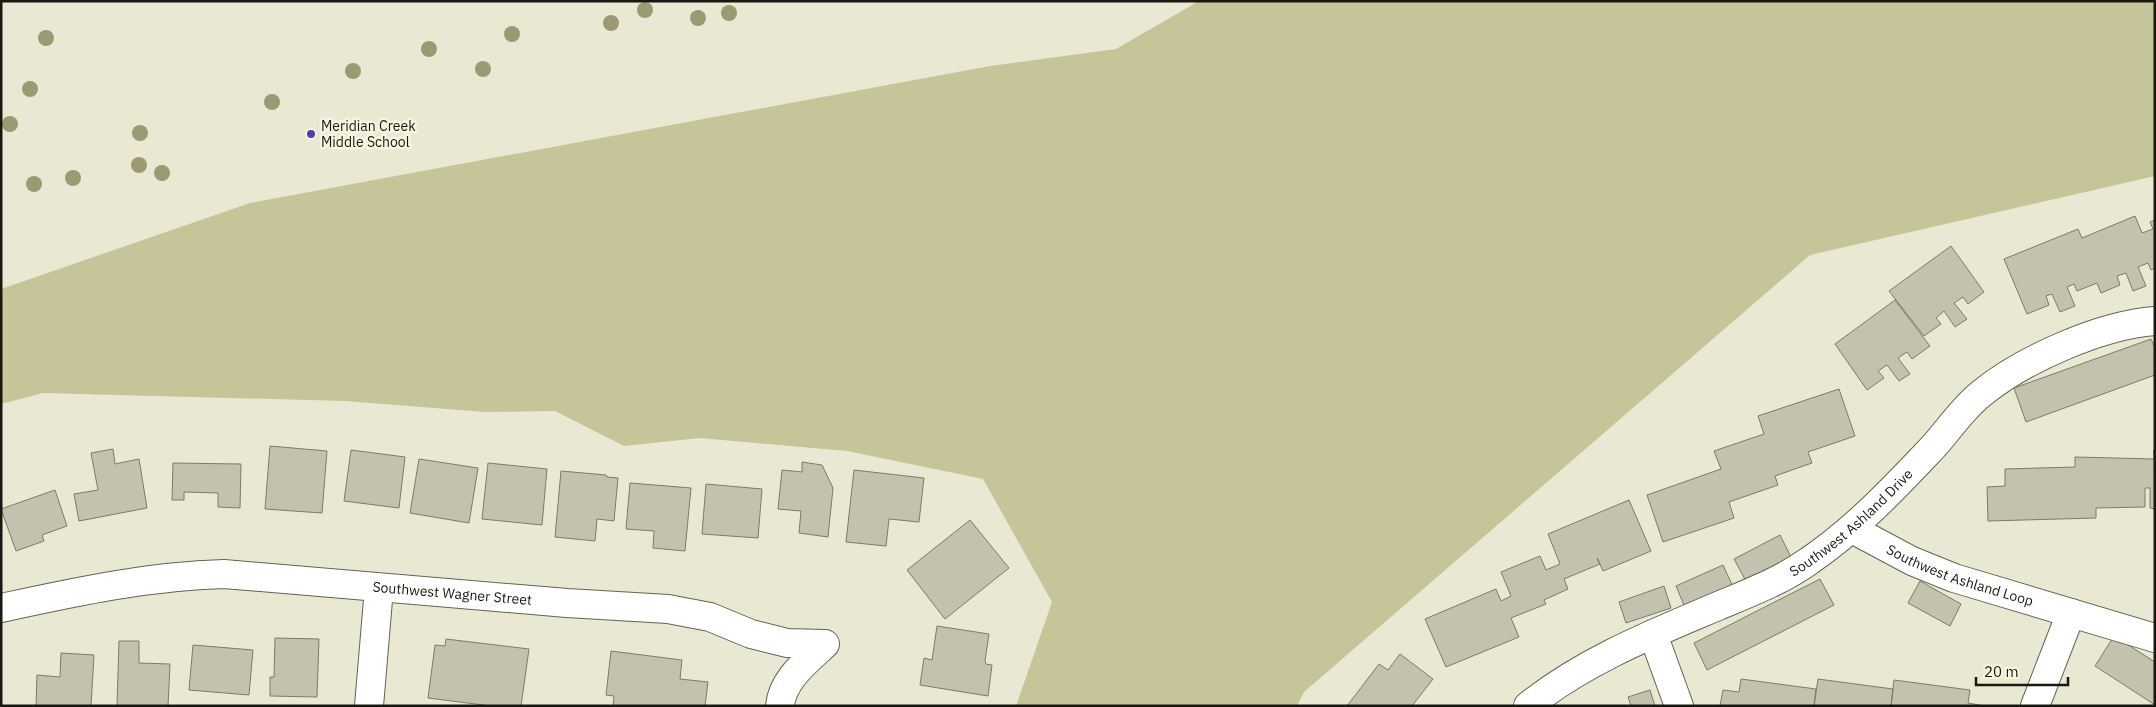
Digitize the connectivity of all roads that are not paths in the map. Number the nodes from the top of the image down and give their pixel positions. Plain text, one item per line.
1 (2155, 321) edge
2 (1852, 530) junction
3 (378, 588) junction
4 (1, 608) edge
5 (2070, 613) junction
6 (1653, 634) junction
7 (2155, 638) edge
8 (368, 706) edge
9 (780, 706) edge
10 (1528, 706) edge
11 (1678, 706) edge
12 (2035, 706) edge

1 - 2 street, Southwest Ashland Drive
2 - 5 street, Southwest Ashland Loop
2 - 6 street, Southwest Ashland Drive
3 - 4 street, Southwest Wagner Street
3 - 8 street
3 - 9 street, Southwest Wagner Street
5 - 7 street, Southwest Ashland Loop
5 - 12 street
6 - 10 street, Southwest Ashland Drive
6 - 11 street

